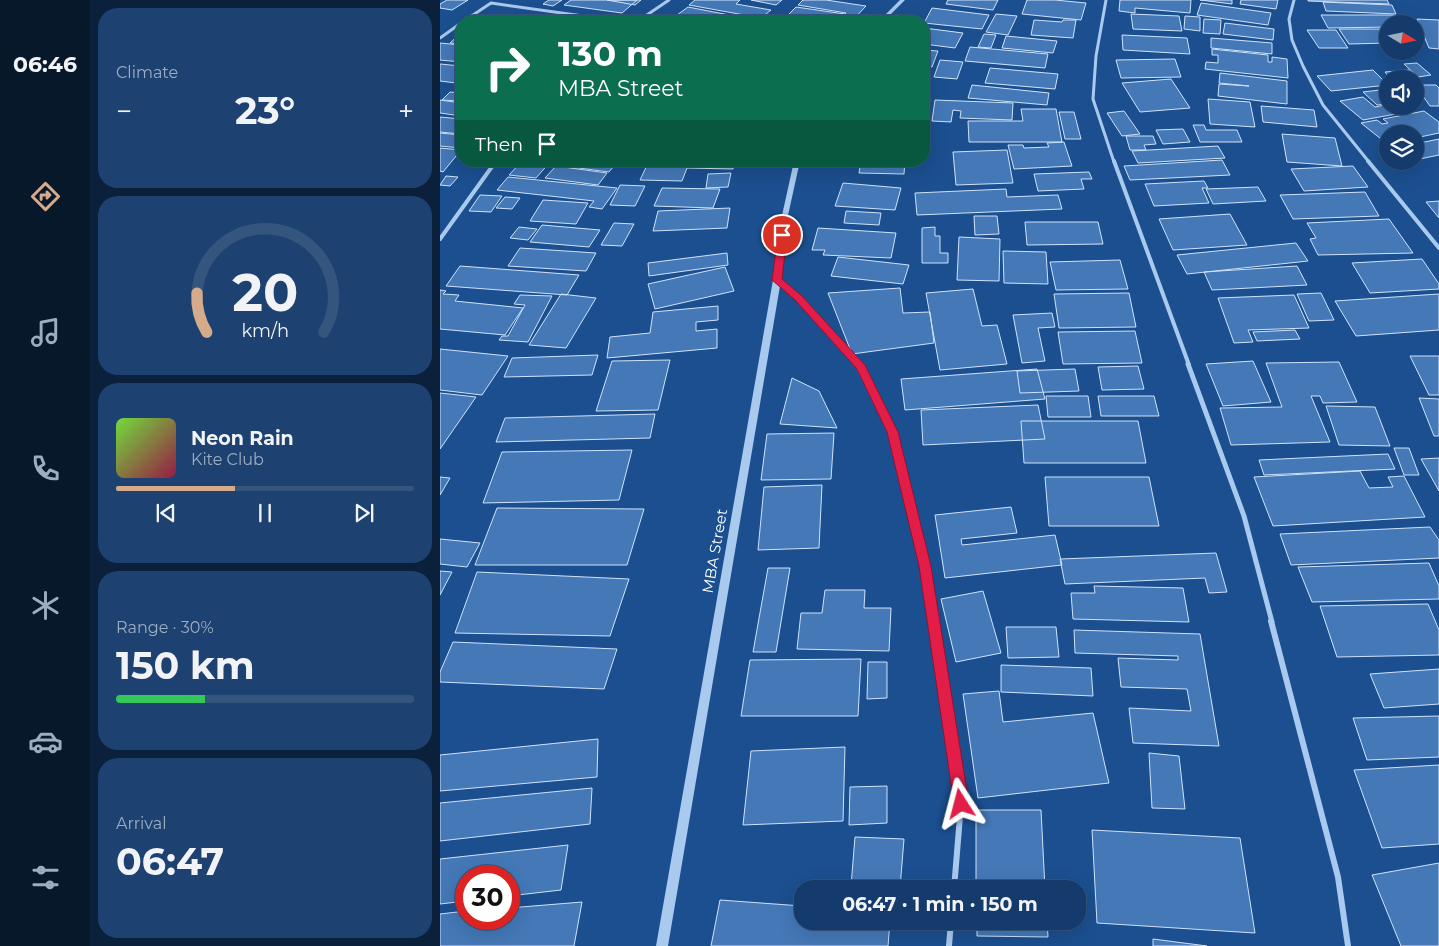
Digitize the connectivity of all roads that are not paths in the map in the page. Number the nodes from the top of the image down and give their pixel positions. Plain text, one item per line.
1 (669, 0) edge
2 (903, 0) edge
3 (1106, 0) edge
4 (1294, 0) edge
5 (473, 15) edge
6 (578, 15) edge
7 (647, 15) edge
8 (887, 15) edge
9 (455, 28) edge
10 (440, 38) edge
11 (491, 167) edge
12 (796, 167) edge
13 (440, 239) edge
14 (1439, 248) edge
15 (777, 280) junction
16 (955, 880) edge
17 (950, 930) edge
18 (662, 946) edge
19 (949, 946) edge
20 (1348, 946) edge

1 - 7 street
2 - 8 street
3 - 20 street
4 - 14 street
5 - 6 street
9 - 10 street
11 - 13 street
12 - 15 street, MBA Street
15 - 16 street
15 - 18 street, MBA Street
17 - 19 street

